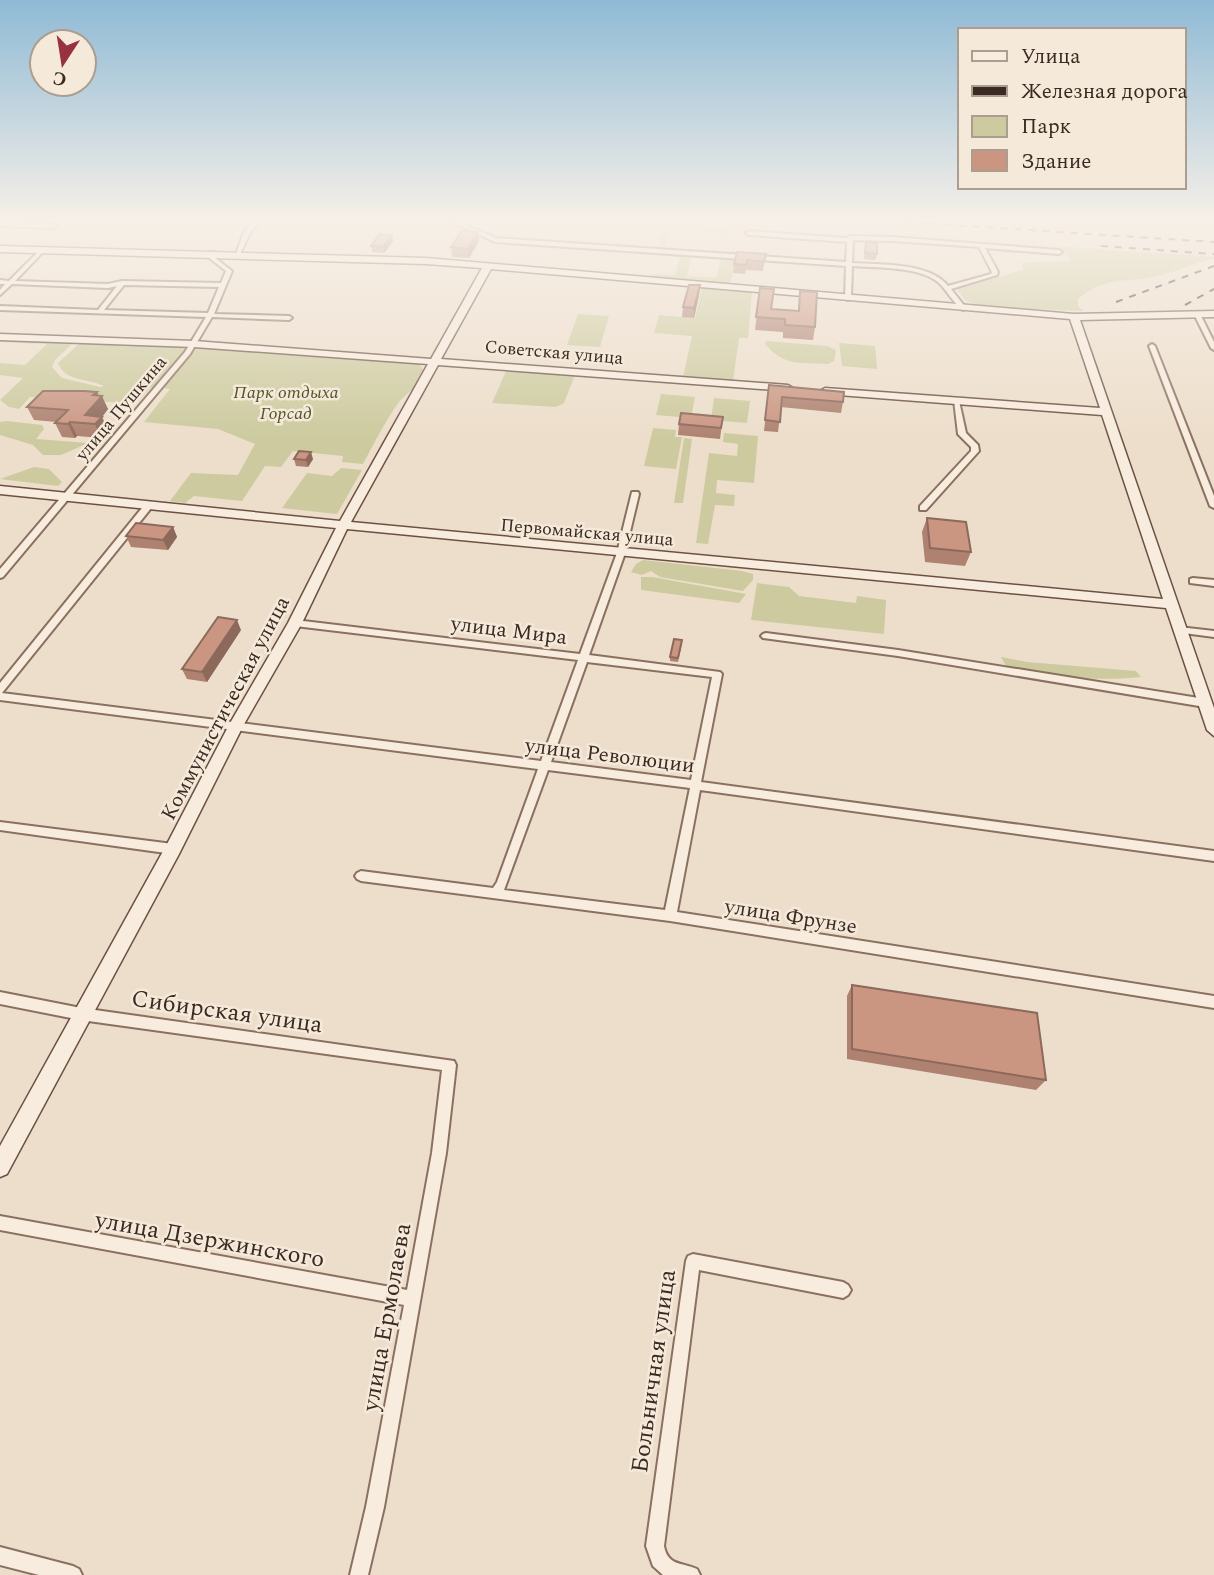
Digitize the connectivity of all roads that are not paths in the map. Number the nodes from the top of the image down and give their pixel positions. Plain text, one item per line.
1 (114, 294) edge
2 (219, 294) edge
3 (473, 294) edge
4 (806, 294) edge
5 (848, 294) edge
6 (952, 294) edge
7 (848, 298) junction
8 (0, 308) edge
9 (963, 308) junction
10 (101, 310) junction
11 (210, 314) junction
12 (1197, 314) junction
13 (1214, 314) edge
14 (1074, 317) junction
15 (289, 318) dead end
16 (0, 337) edge
17 (194, 344) junction
18 (1152, 346) dead end
19 (1214, 348) edge
20 (437, 361) junction
21 (799, 389) edge
22 (811, 390) edge
23 (956, 401) junction
24 (1105, 412) junction
25 (0, 490) edge
26 (635, 494) dead end
27 (67, 496) junction
28 (149, 505) junction
29 (1214, 506) edge
30 (922, 508) dead end
31 (344, 526) junction
32 (621, 553) junction
33 (0, 575) edge
34 (1194, 581) dead end
35 (1214, 583) edge
36 (1171, 604) junction
37 (295, 623) junction
38 (1180, 630) junction
39 (1214, 634) edge
40 (766, 636) dead end
41 (584, 656) junction
42 (0, 690) edge
43 (0, 696) edge
44 (1205, 703) junction
45 (236, 725) junction
46 (1214, 730) edge
47 (545, 766) junction
48 (696, 785) junction
49 (0, 826) edge
50 (173, 849) junction
51 (1214, 856) edge
52 (361, 876) dead end
53 (495, 894) junction
54 (670, 916) junction
55 (0, 998) edge
56 (1214, 1002) edge
57 (81, 1014) junction
58 (449, 1065) joint
59 (0, 1167) edge
60 (0, 1223) edge
61 (843, 1290) dead end
62 (412, 1298) junction
63 (0, 1556) edge
64 (73, 1575) edge
65 (359, 1575) edge
66 (691, 1575) edge

1 - 10 street
2 - 11 street, улица Пушкина
3 - 20 street, Коммунистическая улица
4 - 7 street
5 - 7 street
6 - 9 street
7 - 9 street
8 - 10 street
9 - 14 street
10 - 11 street
11 - 15 street
11 - 17 street, улица Пушкина
12 - 13 street
12 - 14 street
12 - 19 street
14 - 24 street
16 - 17 street, Советская улица
17 - 20 street, Советская улица
17 - 27 street, улица Пушкина
18 - 29 street
20 - 21 street, Советская улица
20 - 31 street, Коммунистическая улица
22 - 23 street
23 - 24 street
23 - 30 street
24 - 36 street
25 - 27 street, Первомайская улица
26 - 32 street
27 - 28 street, Первомайская улица
27 - 33 street, улица Пушкина
28 - 31 street, Первомайская улица
28 - 42 street
31 - 32 street, Первомайская улица
31 - 37 street, Коммунистическая улица
32 - 36 street, Первомайская улица
32 - 41 street
34 - 35 street
36 - 38 street
37 - 41 street, улица Мира
37 - 45 street, Коммунистическая улица
38 - 39 street
38 - 44 street
40 - 44 street
41 - 47 street
41 - 48 street, улица Мира
43 - 45 street, улица Революции
44 - 46 street
45 - 47 street, улица Революции
45 - 50 street, Коммунистическая улица
47 - 48 street, улица Революции
47 - 53 street
48 - 51 street, улица Революции
48 - 54 street
49 - 50 street
50 - 57 street, Коммунистическая улица
52 - 53 street, улица Фрунзе
53 - 54 street, улица Фрунзе
54 - 56 street, улица Фрунзе
55 - 57 street, Сибирская улица
57 - 58 street, Сибирская улица
57 - 59 street, Коммунистическая улица
58 - 62 street, улица Ермолаева
60 - 62 street, улица Дзержинского
61 - 66 street, Больничная улица
62 - 65 street, улица Ермолаева
63 - 64 street

